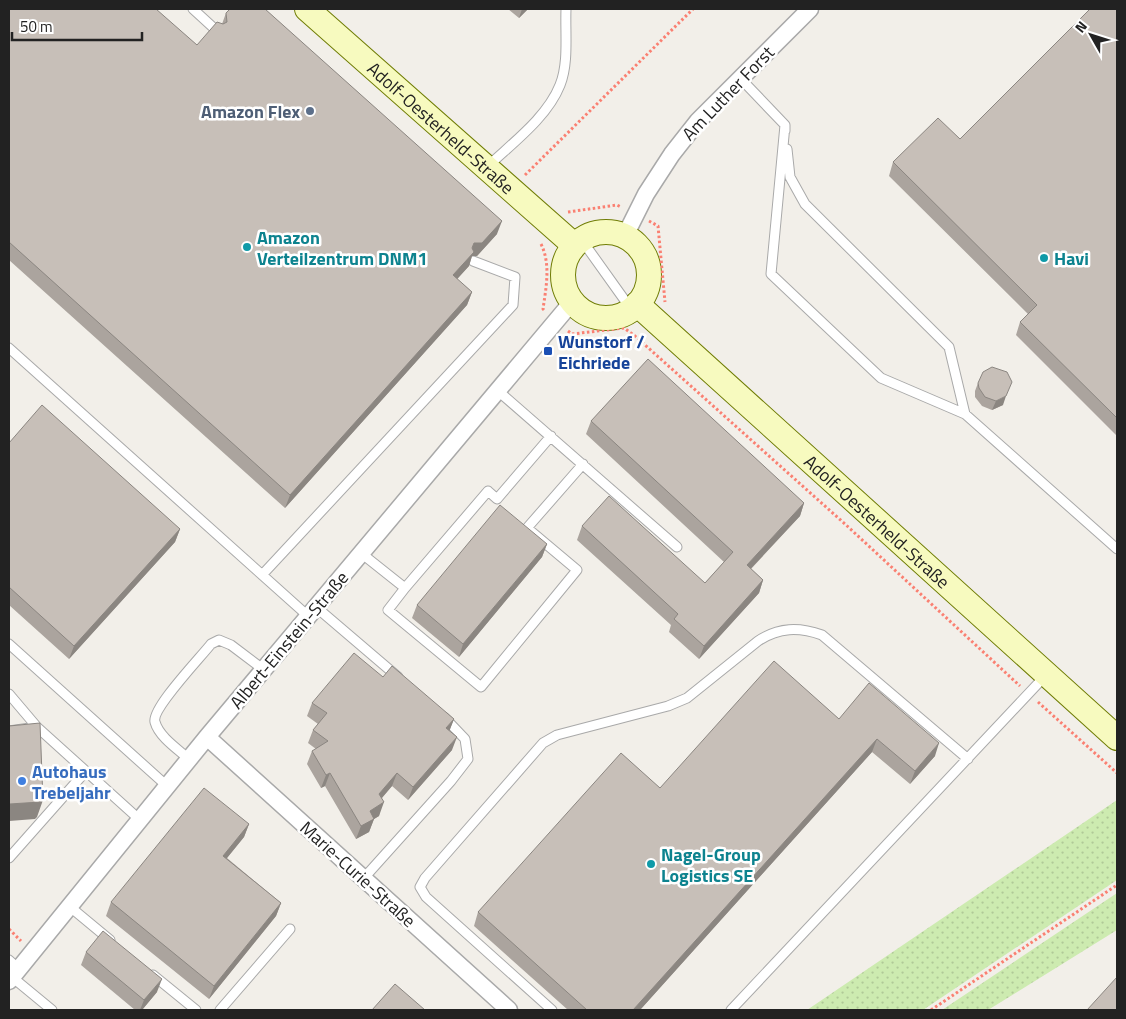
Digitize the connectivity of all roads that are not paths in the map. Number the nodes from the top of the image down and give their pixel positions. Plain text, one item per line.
1 (193, 9) edge
2 (308, 9) edge
3 (566, 9) edge
4 (810, 9) edge
5 (217, 30) edge
6 (740, 78) junction
7 (785, 125) junction
8 (486, 168) junction
9 (625, 236) junction
10 (578, 242) junction
11 (473, 261) edge
12 (572, 302) junction
13 (634, 307) junction
14 (9, 348) edge
15 (498, 390) junction
16 (965, 414) junction
17 (551, 436) junction
18 (583, 464) junction
19 (677, 547) dead end
20 (1117, 549) edge
21 (361, 553) junction
22 (262, 574) junction
23 (406, 588) junction
24 (312, 612) junction
25 (9, 644) edge
26 (264, 670) junction
27 (1047, 674) junction
28 (408, 686) edge
29 (9, 694) edge
30 (438, 712) edge
31 (37, 727) junction
32 (9, 731) edge
33 (207, 737) junction
34 (1117, 738) edge
35 (190, 759) junction
36 (968, 759) junction
37 (86, 771) junction
38 (167, 786) junction
39 (140, 820) junction
40 (9, 858) edge
41 (363, 879) junction
42 (70, 906) junction
43 (290, 929) dead end
44 (120, 948) edge
45 (142, 966) edge
46 (12, 972) edge
47 (52, 1010) edge
48 (196, 1010) edge
49 (220, 1010) edge
50 (508, 1010) edge
51 (552, 1010) edge
52 (731, 1010) edge

1 - 5 lane
2 - 8 street, Adolf-Oesterheld-Straße
3 - 8 lane
4 - 6 street, Am Luther Forst
6 - 7 lane
6 - 9 street, Am Luther Forst
7 - 16 lane
7 - 16 lane
8 - 10 street, Adolf-Oesterheld-Straße
9 - 10 street
9 - 13 street
10 - 12 street
10 - 13 lane
11 - 22 lane
12 - 13 street
12 - 15 street, Albert-Einstein-Straße
13 - 27 street, Adolf-Oesterheld-Straße
14 - 22 lane
15 - 17 lane
15 - 21 street, Albert-Einstein-Straße
16 - 20 lane
17 - 18 lane
17 - 23 lane
18 - 19 lane
18 - 23 lane
21 - 23 lane
21 - 24 street, Albert-Einstein-Straße
22 - 24 lane
24 - 26 street, Albert-Einstein-Straße
24 - 28 lane
25 - 38 lane
26 - 33 street, Albert-Einstein-Straße
26 - 35 lane
27 - 34 street, Adolf-Oesterheld-Straße
27 - 36 lane
29 - 31 lane
30 - 41 lane
31 - 32 lane
31 - 37 lane
33 - 35 street, Albert-Einstein-Straße
33 - 41 street, Marie-Curie-Straße
35 - 38 street, Albert-Einstein-Straße
36 - 51 lane
36 - 52 lane
37 - 39 lane
37 - 40 lane
38 - 39 street, Albert-Einstein-Straße
39 - 42 street, Albert-Einstein-Straße
41 - 50 street, Marie-Curie-Straße
42 - 44 lane
42 - 46 street, Albert-Einstein-Straße
43 - 49 lane
45 - 48 lane
46 - 47 lane

